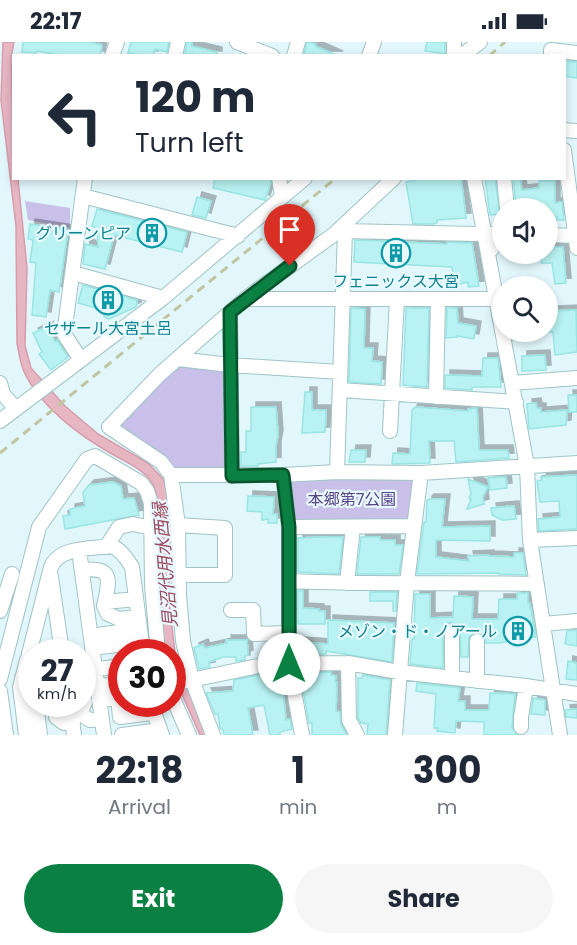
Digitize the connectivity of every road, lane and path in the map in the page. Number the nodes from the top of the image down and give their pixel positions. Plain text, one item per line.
1 (237, 42) edge
2 (552, 51) edge
3 (577, 53) edge
4 (267, 54) edge
5 (566, 165) edge
6 (85, 180) edge
7 (279, 180) edge
8 (303, 180) edge
9 (392, 180) edge
10 (467, 180) edge
11 (474, 180) edge
12 (504, 180) edge
13 (83, 196) junction
14 (282, 197) junction
15 (506, 198) edge
16 (478, 227) junction
17 (345, 228) junction
18 (492, 234) edge
19 (238, 236) junction
20 (558, 237) edge
21 (576, 240) edge
22 (492, 252) edge
23 (493, 264) edge
24 (73, 273) junction
25 (491, 274) junction
26 (492, 279) edge
27 (163, 298) junction
28 (245, 299) junction
29 (397, 299) junction
30 (438, 299) junction
31 (492, 299) edge
32 (344, 300) junction
33 (230, 312) junction
34 (504, 342) edge
35 (178, 358) junction
36 (81, 360) junction
37 (230, 365) junction
38 (340, 372) junction
39 (577, 378) edge
40 (0, 383) edge
41 (512, 383) junction
42 (340, 390) junction
43 (392, 394) junction
44 (436, 397) junction
45 (516, 402) junction
46 (16, 409) junction
47 (0, 421) edge
48 (390, 431) dead end
49 (577, 463) edge
50 (527, 466) junction
51 (337, 472) junction
52 (421, 473) junction
53 (171, 475) junction
54 (283, 475) junction
55 (232, 476) junction
56 (178, 525) junction
57 (414, 526) junction
58 (289, 527) junction
59 (353, 527) junction
60 (152, 528) junction
61 (577, 538) edge
62 (530, 540) junction
63 (106, 547) junction
64 (79, 550) junction
65 (82, 570) junction
66 (50, 572) junction
67 (12, 574) dead end
68 (179, 574) junction
69 (290, 580) junction
70 (407, 582) junction
71 (347, 583) junction
72 (134, 584) junction
73 (537, 584) junction
74 (109, 588) junction
75 (136, 598) junction
76 (105, 602) junction
77 (231, 610) dead end
78 (0, 611) edge
79 (577, 621) edge
80 (543, 624) junction
81 (452, 631) dead end
82 (289, 633) junction
83 (141, 635) edge
84 (33, 639) edge
85 (60, 639) edge
86 (92, 639) edge
87 (157, 639) edge
88 (183, 639) edge
89 (96, 641) edge
90 (477, 641) dead end
91 (348, 663) junction
92 (289, 664) junction
93 (399, 672) junction
94 (452, 678) junction
95 (0, 679) edge
96 (477, 681) junction
97 (186, 682) edge
98 (525, 686) junction
99 (96, 688) edge
100 (108, 689) edge
101 (0, 691) edge
102 (186, 691) edge
103 (552, 691) junction
104 (98, 693) junction
105 (577, 694) edge
106 (108, 696) edge
107 (24, 717) edge
108 (38, 717) edge
109 (56, 717) edge
110 (85, 717) edge
111 (152, 717) edge
112 (181, 717) edge
113 (2, 718) edge
114 (102, 719) junction
115 (521, 727) dead end
116 (73, 729) edge
117 (156, 734) edge
118 (6, 735) edge
119 (26, 735) edge
120 (40, 735) edge
121 (104, 735) edge
122 (122, 735) edge
123 (189, 735) edge
124 (213, 735) edge
125 (302, 735) edge
126 (357, 735) edge
127 (395, 735) edge
128 (560, 735) edge

1 - 4 street
2 - 3 street
5 - 21 street
6 - 13 street
7 - 14 street
8 - 14 street
9 - 17 street
10 - 16 street
11 - 16 street
12 - 15 street
13 - 19 street
13 - 24 street
14 - 19 street
16 - 17 street
16 - 25 street
17 - 28 street
17 - 32 street
18 - 22 street
19 - 27 street
20 - 21 street
23 - 25 street
24 - 27 street
24 - 36 street
25 - 26 street
27 - 36 street
28 - 32 street
28 - 33 street
29 - 30 street
29 - 32 street
29 - 43 street
30 - 31 street
30 - 44 street
32 - 38 street
33 - 35 street
33 - 37 street
34 - 41 street
35 - 37 street
35 - 53 street
36 - 46 street
37 - 38 street
37 - 55 street
38 - 42 street
39 - 41 street
40 - 46 street
41 - 45 street
42 - 43 street
42 - 51 street
43 - 44 street
43 - 48 street
44 - 45 street
45 - 50 street
46 - 47 street
49 - 50 street
50 - 52 street
50 - 62 street
51 - 52 street
51 - 54 street
52 - 57 street
53 - 55 street
53 - 56 street
54 - 55 street
54 - 58 street
56 - 68 street
56 - 68 street
57 - 59 street
57 - 70 street
58 - 59 street
58 - 69 street
59 - 71 street
60 - 63 street
60 - 87 street
60 - 95 street
61 - 62 street
62 - 73 street
63 - 64 street
63 - 72 street
64 - 65 street
64 - 66 street
65 - 74 street
65 - 86 street
66 - 84 street
66 - 85 street
67 - 78 street
68 - 88 street
69 - 71 street
69 - 82 street
70 - 71 street
70 - 73 street
70 - 93 street
72 - 74 street
72 - 75 street
73 - 80 street
74 - 76 street
75 - 76 street
75 - 83 street
76 - 83 street
77 - 82 street
79 - 80 street
80 - 103 street
81 - 94 street
82 - 92 street
83 - 89 street
90 - 96 street
91 - 92 street
91 - 93 street
91 - 126 street
92 - 97 street
92 - 125 street
93 - 94 street
93 - 127 street
94 - 96 street
96 - 98 street
98 - 103 street
98 - 115 street
99 - 104 street
100 - 104 street
101 - 113 street
102 - 124 street
103 - 105 street
103 - 128 street
104 - 106 street
104 - 114 street
107 - 119 street
108 - 120 street
109 - 116 street
110 - 114 street
111 - 117 street
112 - 123 street
113 - 118 street
114 - 121 street
117 - 122 street

